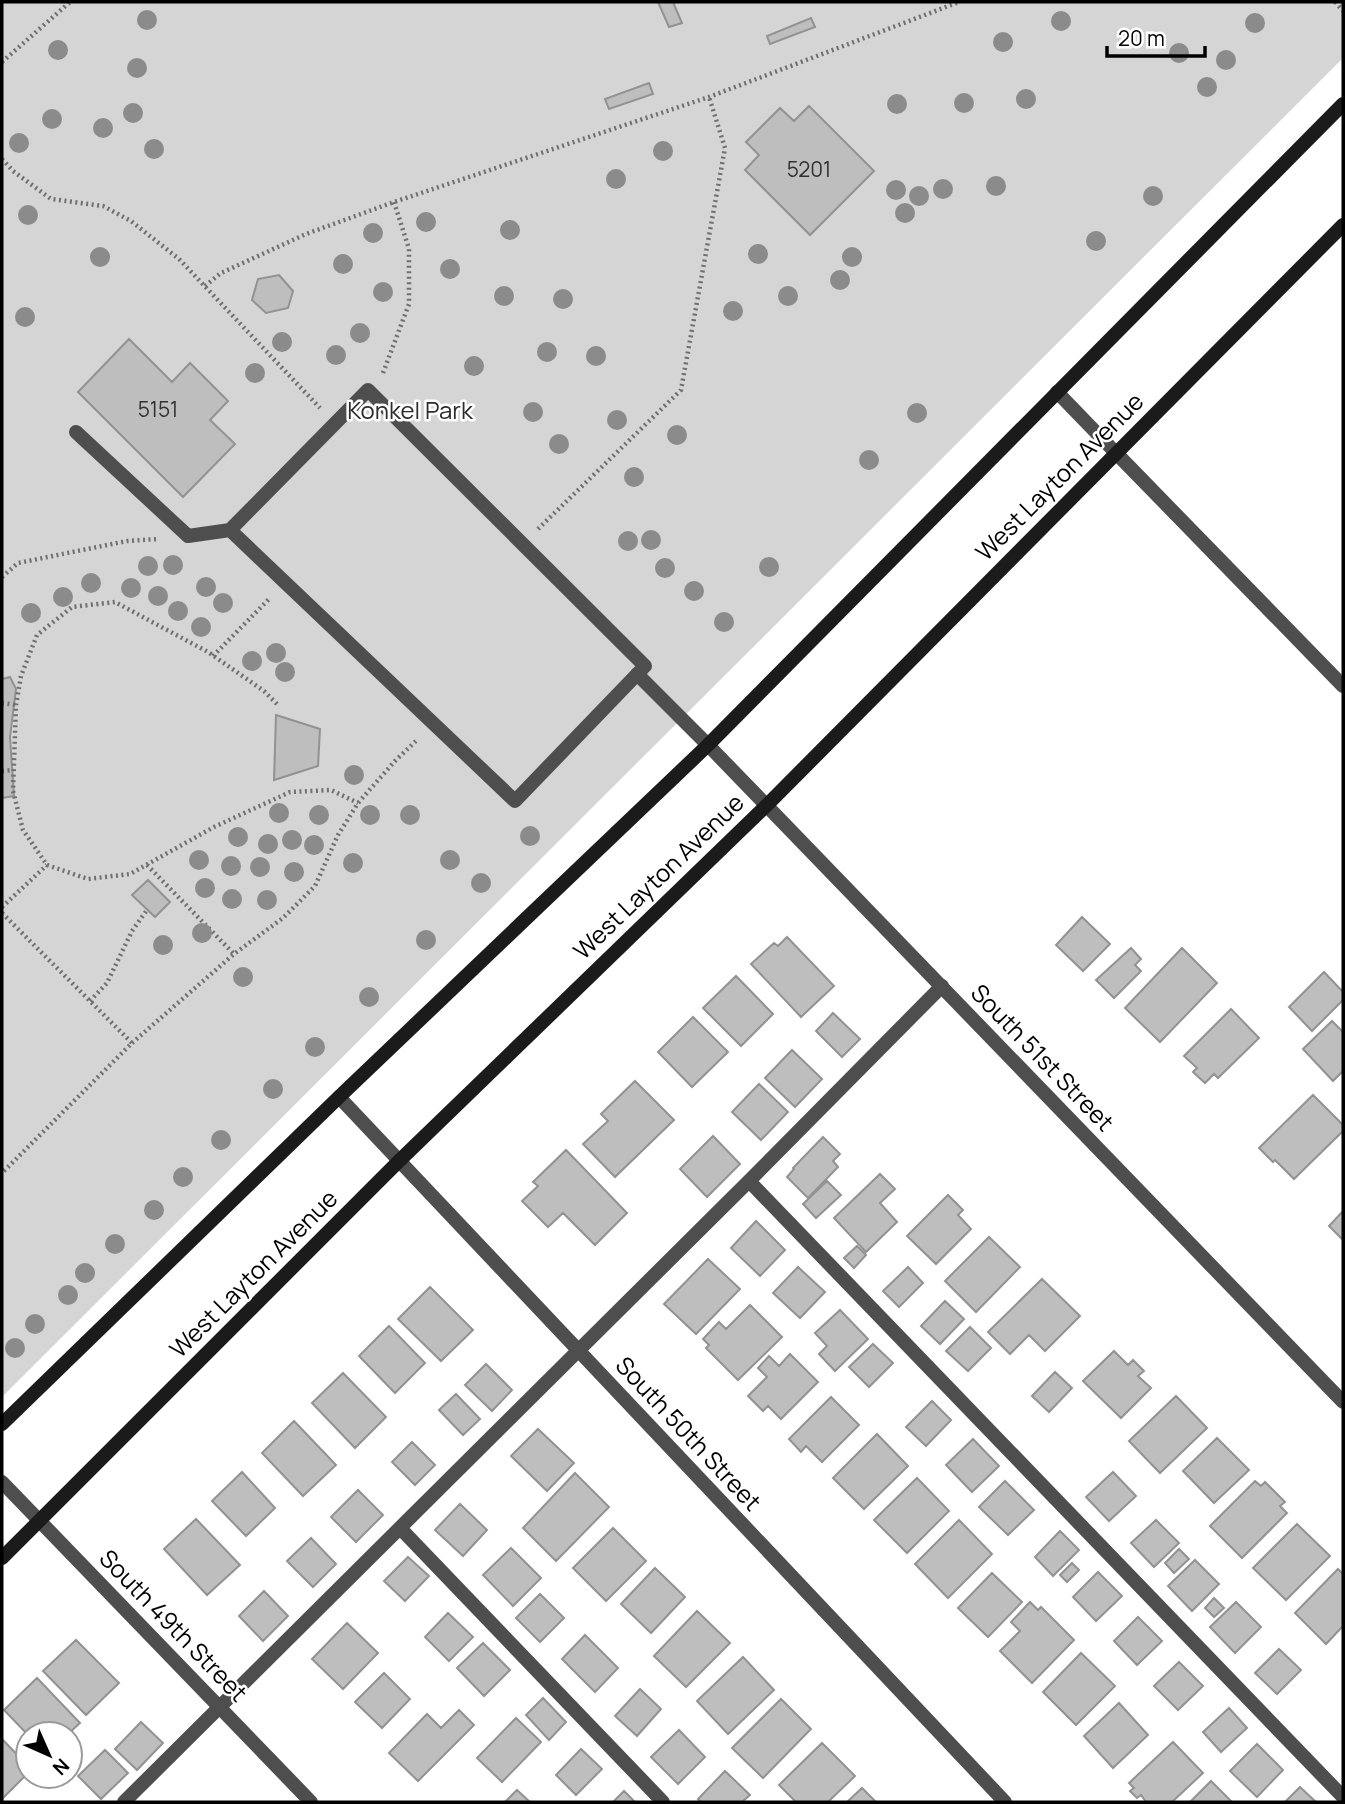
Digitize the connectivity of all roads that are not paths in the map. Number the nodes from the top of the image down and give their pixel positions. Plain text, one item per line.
1 (1343, 104) edge
2 (1343, 225) edge
3 (1057, 392) junction
4 (76, 432) dead end
5 (1116, 453) junction
6 (230, 530) junction
7 (637, 674) junction
8 (1343, 686) edge
9 (708, 745) junction
10 (768, 804) junction
11 (942, 986) junction
12 (339, 1097) junction
13 (398, 1162) junction
14 (749, 1181) junction
15 (578, 1352) junction
16 (1343, 1402) edge
17 (2, 1424) edge
18 (2, 1482) edge
19 (40, 1520) junction
20 (400, 1528) junction
21 (2, 1558) edge
22 (219, 1707) junction
23 (1343, 1797) edge
24 (124, 1802) edge
25 (312, 1802) edge
26 (663, 1802) edge
27 (1005, 1802) edge

1 - 3 main road
2 - 5 main road, West Layton Avenue
3 - 5 street
3 - 9 main road
4 - 6 street
5 - 8 street
5 - 10 main road, West Layton Avenue
6 - 7 street
6 - 7 street
7 - 9 street, South 51st Street
9 - 10 street, South 51st Street
9 - 12 main road
10 - 11 street, South 51st Street
10 - 13 main road, West Layton Avenue
11 - 14 street
11 - 16 street, South 51st Street
12 - 13 street, South 50th Street
12 - 17 main road
13 - 15 street, South 50th Street
13 - 19 main road, West Layton Avenue
14 - 15 street
14 - 23 street
15 - 20 street
15 - 27 street, South 50th Street
18 - 19 street, South 49th Street
19 - 21 main road, West Layton Avenue
19 - 22 street, South 49th Street
20 - 22 street
20 - 26 street
22 - 24 street
22 - 25 street, South 49th Street

